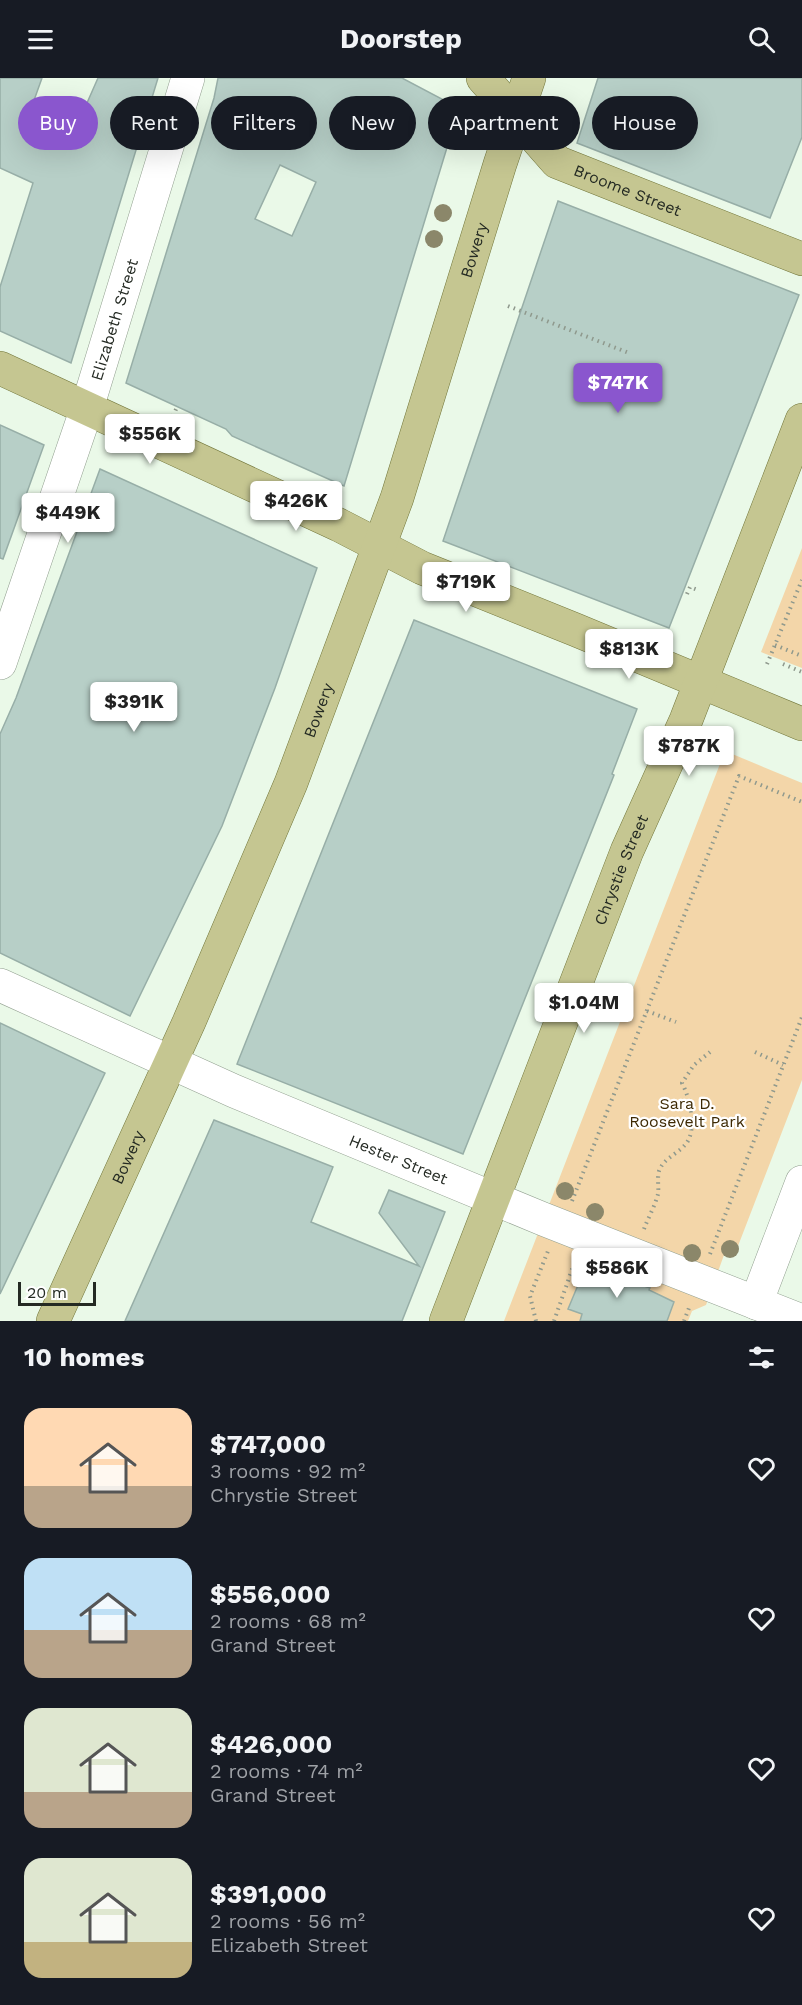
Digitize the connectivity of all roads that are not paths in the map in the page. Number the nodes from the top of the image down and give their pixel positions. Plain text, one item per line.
1 (188, 78) edge
2 (483, 78) edge
3 (529, 78) edge
4 (499, 96) edge
5 (523, 96) edge
6 (505, 150) edge
7 (547, 150) edge
8 (802, 259) edge
9 (0, 368) edge
10 (87, 408) junction
11 (802, 420) edge
12 (380, 546) junction
13 (0, 663) edge
14 (701, 682) junction
15 (802, 724) edge
16 (0, 985) edge
17 (170, 1063) junction
18 (802, 1182) edge
19 (494, 1197) junction
20 (756, 1303) junction
21 (53, 1321) edge
22 (446, 1321) edge
23 (802, 1321) edge

1 - 10 street, Elizabeth Street
2 - 4 main road, Broome Street
3 - 5 main road, Bowery
6 - 12 main road, Bowery
7 - 8 main road, Broome Street
9 - 10 main road
10 - 12 main road
10 - 13 street, Elizabeth Street
11 - 14 main road, Chrystie Street
12 - 14 main road
12 - 17 main road, Bowery
14 - 15 main road
14 - 19 main road, Chrystie Street
16 - 17 street, Hester Street
17 - 19 street, Hester Street
17 - 21 main road, Bowery
18 - 20 street
19 - 20 street, Hester Street
19 - 22 main road, Chrystie Street
20 - 23 street, Hester Street

